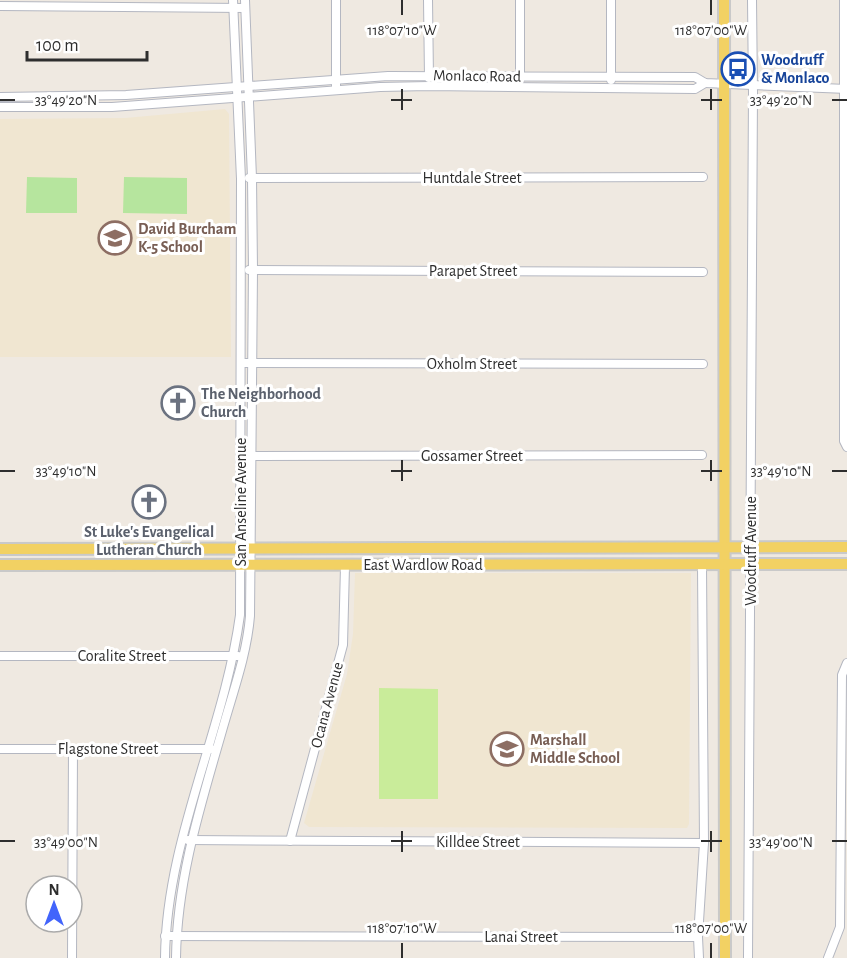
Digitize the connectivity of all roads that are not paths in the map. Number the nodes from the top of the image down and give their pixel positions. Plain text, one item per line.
1 (336, 0) edge
2 (428, 0) edge
3 (520, 0) edge
4 (611, 0) edge
5 (724, 0) edge
6 (752, 0) edge
7 (844, 0) edge
8 (233, 4) edge
9 (245, 4) edge
10 (0, 6) edge
11 (429, 75) junction
12 (520, 76) junction
13 (611, 77) junction
14 (336, 79) junction
15 (705, 82) junction
16 (723, 82) junction
17 (247, 85) junction
18 (753, 85) junction
19 (238, 86) junction
20 (429, 86) junction
21 (520, 87) junction
22 (610, 88) junction
23 (846, 89) edge
24 (336, 90) junction
25 (249, 96) junction
26 (0, 97) edge
27 (238, 98) junction
28 (0, 108) edge
29 (703, 177) dead end
30 (252, 178) junction
31 (241, 179) junction
32 (242, 270) junction
33 (253, 270) junction
34 (704, 272) dead end
35 (241, 363) junction
36 (253, 364) junction
37 (703, 364) dead end
38 (847, 447) edge
39 (702, 455) dead end
40 (242, 456) junction
41 (252, 456) junction
42 (751, 547) junction
43 (847, 547) edge
44 (58, 548) junction
45 (148, 548) junction
46 (247, 548) junction
47 (724, 548) junction
48 (0, 549) edge
49 (149, 564) junction
50 (246, 564) junction
51 (724, 564) junction
52 (751, 564) junction
53 (847, 564) edge
54 (0, 565) edge
55 (58, 565) junction
56 (702, 565) junction
57 (345, 566) junction
58 (0, 656) edge
59 (234, 656) junction
60 (244, 656) junction
61 (847, 663) edge
62 (0, 748) edge
63 (73, 749) junction
64 (212, 749) junction
65 (181, 840) junction
66 (191, 840) junction
67 (290, 841) junction
68 (704, 843) junction
69 (165, 936) junction
70 (176, 936) junction
71 (698, 937) junction
72 (72, 958) edge
73 (165, 958) edge
74 (176, 958) edge
75 (699, 958) edge
76 (725, 958) edge
77 (748, 958) edge
78 (828, 958) edge

1 - 14 street
2 - 11 street
3 - 12 street
4 - 13 street
5 - 16 main road, Woodruff Avenue
6 - 18 street, Woodruff Avenue
7 - 23 street
8 - 9 street
8 - 10 street
8 - 19 street, San Anseline Avenue
9 - 17 street, San Anseline Avenue
11 - 12 street, Monlaco Road
11 - 14 street, Monlaco Road
11 - 20 street
12 - 13 street, Monlaco Road
12 - 21 street
13 - 15 street, Monlaco Road
13 - 22 street
14 - 17 street, Monlaco Road
14 - 24 street
15 - 16 street, Monlaco Road
15 - 22 street, Monlaco Road
16 - 18 street, Monlaco Road
16 - 47 main road, Woodruff Avenue
17 - 19 street, Monlaco Road
17 - 25 street, San Anseline Avenue
18 - 23 street, Monlaco Road
18 - 42 street, Woodruff Avenue
19 - 26 street, Monlaco Road
19 - 27 street, San Anseline Avenue
20 - 21 street, Monlaco Road
20 - 24 street, Monlaco Road
21 - 22 street, Monlaco Road
23 - 38 street
24 - 25 street, Monlaco Road
25 - 27 street, Monlaco Road
25 - 30 street, San Anseline Avenue
27 - 28 street, Monlaco Road
27 - 31 street, San Anseline Avenue
29 - 30 street, Huntdale Street
30 - 31 street, Huntdale Street
30 - 33 street, San Anseline Avenue
31 - 32 street, San Anseline Avenue
32 - 33 street, Parapet Street
32 - 35 street, San Anseline Avenue
33 - 34 street, Parapet Street
33 - 36 street, San Anseline Avenue
35 - 36 street, Oxholm Street
35 - 40 street, San Anseline Avenue
36 - 37 street, Oxholm Street
36 - 41 street, San Anseline Avenue
39 - 41 street, Gossamer Street
40 - 41 street, Gossamer Street
40 - 46 street, San Anseline Avenue
41 - 46 street, San Anseline Avenue
42 - 43 main road, East Wardlow Road
42 - 47 main road, East Wardlow Road
42 - 52 street, Woodruff Avenue
44 - 45 main road, East Wardlow Road
44 - 48 main road, East Wardlow Road
44 - 55 main road
45 - 46 main road, East Wardlow Road
45 - 49 main road
46 - 47 main road, East Wardlow Road
46 - 50 street, San Anseline Avenue
47 - 51 main road, Woodruff Avenue
49 - 50 main road, East Wardlow Road
49 - 55 main road, East Wardlow Road
50 - 57 main road, East Wardlow Road
50 - 59 street, San Anseline Avenue
50 - 60 street, San Anseline Avenue
51 - 52 main road, East Wardlow Road
51 - 56 main road, East Wardlow Road
51 - 76 main road, Woodruff Avenue
52 - 53 main road, East Wardlow Road
52 - 77 street, Woodruff Avenue
54 - 55 main road, East Wardlow Road
56 - 57 main road, East Wardlow Road
56 - 68 street
57 - 67 street, Ocana Avenue
58 - 59 street, Coralite Street
59 - 60 street, Coralite Street
59 - 64 street, San Anseline Avenue
60 - 64 street, San Anseline Avenue
61 - 78 street
62 - 63 street, Flagstone Street
63 - 64 street, Flagstone Street
63 - 72 street
64 - 65 street, San Anseline Avenue
64 - 66 street, San Anseline Avenue
65 - 66 street, Killdee Street
65 - 69 street, San Anseline Avenue
66 - 67 street, Killdee Street
66 - 70 street, San Anseline Avenue
67 - 68 street, Killdee Street
68 - 71 street
69 - 70 street, Lanai Street
69 - 73 street, San Anseline Avenue
70 - 71 street, Lanai Street
70 - 74 street, San Anseline Avenue
71 - 75 street

